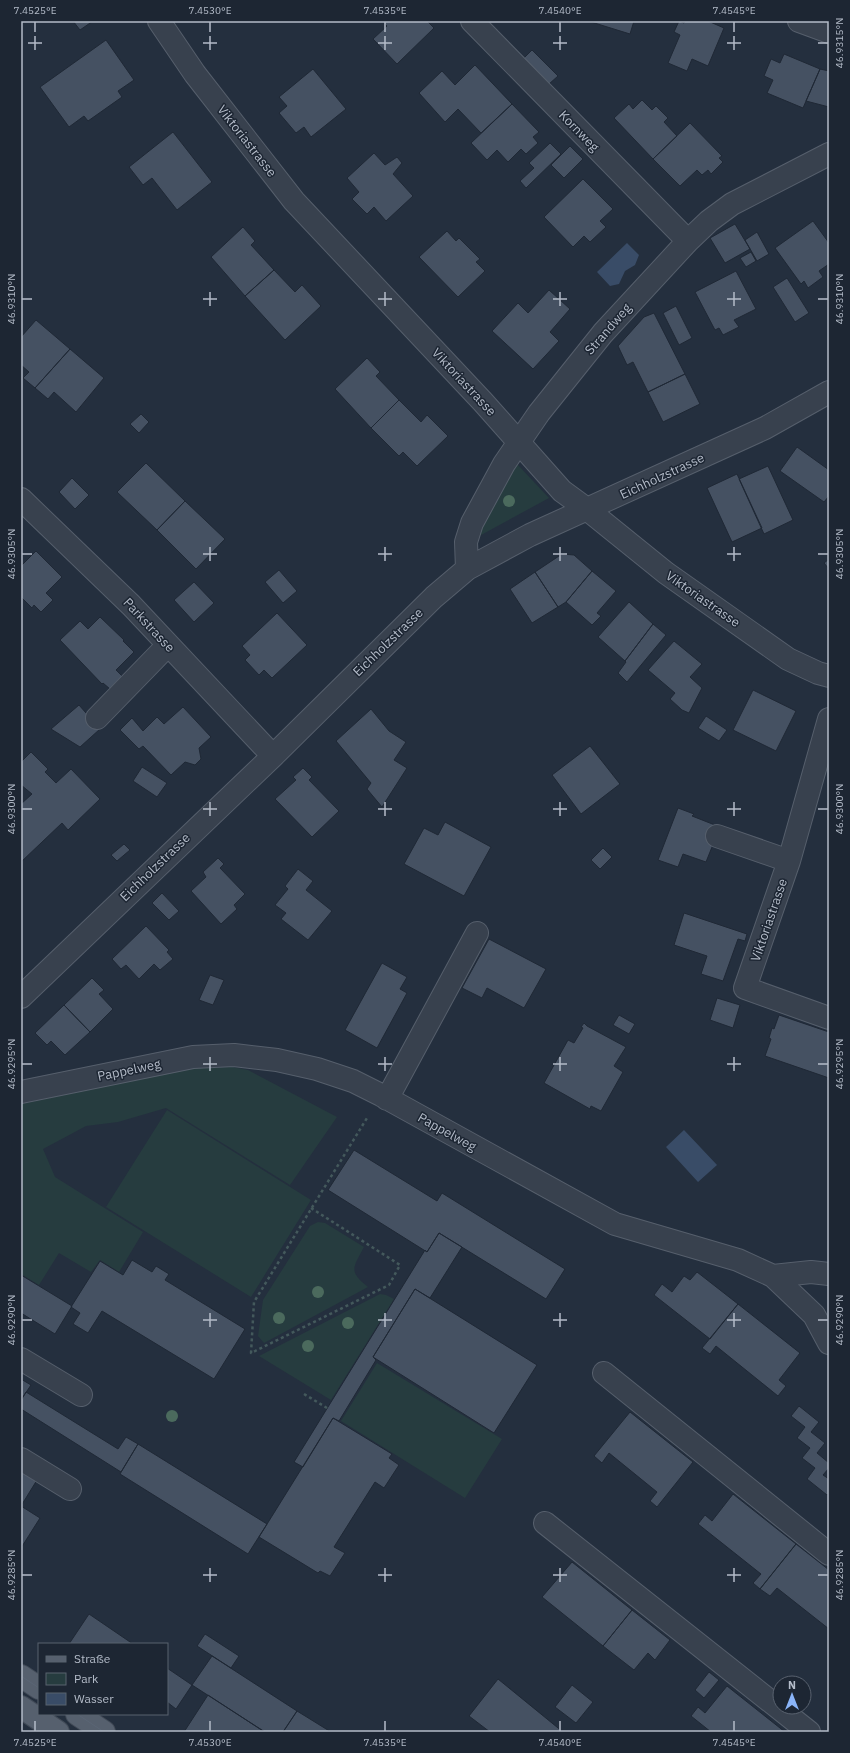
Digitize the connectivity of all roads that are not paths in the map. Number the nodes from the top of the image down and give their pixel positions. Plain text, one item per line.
1 (159, 21) edge
2 (472, 21) edge
3 (799, 21) edge
4 (829, 32) edge
5 (829, 154) edge
6 (688, 240) junction
7 (829, 392) edge
8 (519, 442) junction
9 (21, 499) edge
10 (588, 510) junction
11 (467, 569) junction
12 (168, 645) junction
13 (829, 676) edge
14 (97, 718) dead end
15 (829, 719) edge
16 (272, 756) junction
17 (717, 836) dead end
18 (789, 861) junction
19 (477, 933) dead end
20 (21, 997) edge
21 (829, 1018) edge
22 (21, 1092) edge
23 (384, 1097) junction
24 (829, 1274) edge
25 (773, 1276) junction
26 (829, 1343) edge
27 (21, 1359) edge
28 (604, 1373) dead end
29 (81, 1395) dead end
30 (21, 1459) edge
31 (70, 1489) dead end
32 (545, 1523) dead end
33 (829, 1554) edge
34 (21, 1676) edge
35 (38, 1687) edge
36 (21, 1707) edge
37 (78, 1715) edge
38 (58, 1732) edge
39 (104, 1732) edge
40 (809, 1732) edge

1 - 8 street, Viktoriastrasse
2 - 6 street, Kornweg
3 - 4 street
5 - 6 street, Strandweg
6 - 8 street, Strandweg
7 - 10 street, Eichholzstrasse
8 - 10 street, Viktoriastrasse
8 - 11 street, Strandweg
9 - 12 street, Parkstrasse
10 - 11 street, Eichholzstrasse
10 - 13 street, Viktoriastrasse
11 - 16 street, Eichholzstrasse
12 - 14 street
12 - 16 street, Parkstrasse
15 - 18 street, Viktoriastrasse
16 - 20 street, Eichholzstrasse
17 - 18 street
18 - 21 street, Viktoriastrasse
19 - 23 street
22 - 23 street, Pappelweg
23 - 25 street, Pappelweg
24 - 25 street
25 - 26 street, Pappelweg
27 - 29 street
28 - 33 street
30 - 31 street
32 - 40 street
34 - 35 main road
36 - 38 main road
37 - 39 main road

